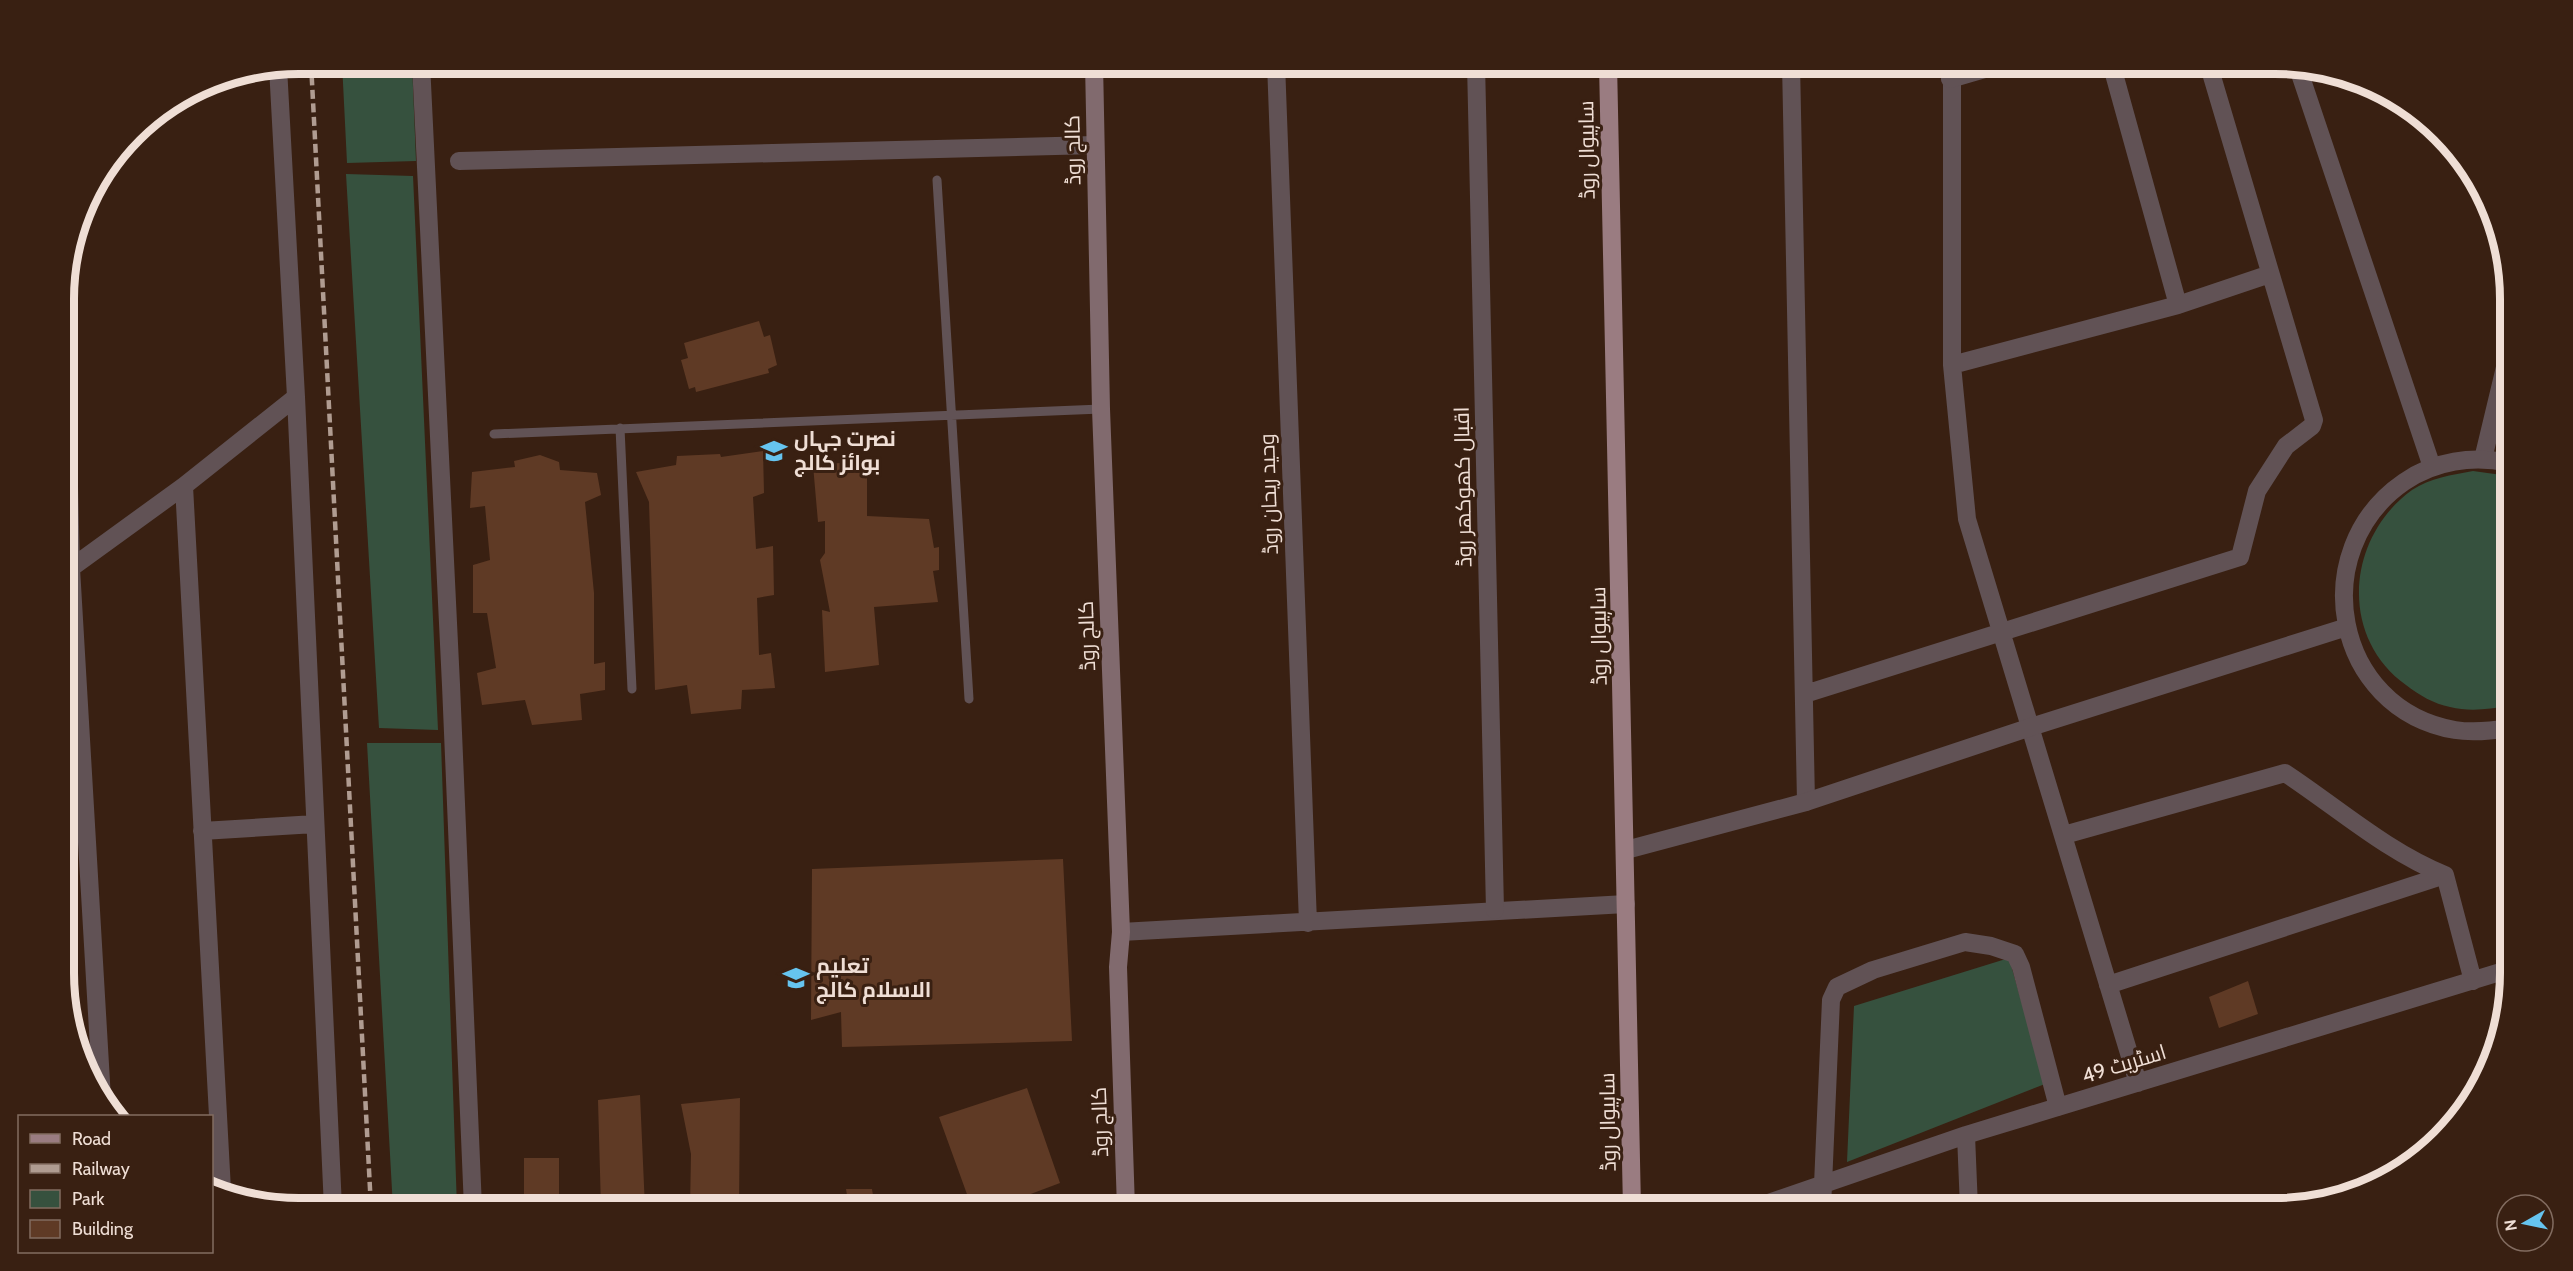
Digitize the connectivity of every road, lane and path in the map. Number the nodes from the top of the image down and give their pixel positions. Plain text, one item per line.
1 (278, 74) edge
2 (423, 74) edge
3 (1094, 74) edge
4 (1276, 74) edge
5 (1476, 74) edge
6 (1608, 74) edge
7 (1791, 74) edge
8 (1951, 74) edge
9 (2114, 74) edge
10 (2211, 74) edge
11 (2300, 75) edge
12 (1095, 145) junction
13 (459, 161) dead end
14 (937, 180) dead end
15 (2270, 274) junction
16 (2178, 304) junction
17 (1952, 364) junction
18 (2500, 388) edge
19 (296, 397) junction
20 (1101, 409) junction
21 (952, 415) junction
22 (620, 428) junction
23 (494, 434) dead end
24 (2483, 459) junction
25 (2500, 462) edge
26 (2432, 467) junction
27 (184, 486) junction
28 (74, 563) edge
29 (2347, 627) junction
30 (2000, 632) junction
31 (632, 688) dead end
32 (1805, 694) junction
33 (969, 699) dead end
34 (2031, 728) junction
35 (2500, 730) edge
36 (74, 760) edge
37 (1806, 802) junction
38 (315, 824) junction
39 (202, 831) junction
40 (2064, 835) junction
41 (1626, 850) junction
42 (2445, 875) junction
43 (1626, 904) junction
44 (1495, 910) junction
45 (1308, 923) junction
46 (1121, 932) junction
47 (2500, 972) edge
48 (2473, 981) junction
49 (2108, 985) junction
50 (100, 1078) edge
51 (2138, 1083) junction
52 (2058, 1107) junction
53 (1966, 1135) junction
54 (222, 1184) edge
55 (1821, 1184) junction
56 (333, 1198) edge
57 (472, 1198) edge
58 (1126, 1198) edge
59 (1632, 1198) edge
60 (1782, 1198) edge
61 (1822, 1198) edge
62 (1969, 1198) edge

1 - 19 street
2 - 57 street
3 - 12 main road, کالج روڈ
4 - 45 street, وحید ریحان روڈ
5 - 44 street, اقبال کھوکھر روڈ
6 - 41 main road, ساہیوال روڈ
7 - 32 street
8 - 17 street
9 - 16 street
10 - 15 street
11 - 26 street
12 - 13 street
12 - 20 main road, کالج روڈ
14 - 21 lane
15 - 16 street
15 - 30 street
16 - 17 street
17 - 30 street
18 - 24 street
19 - 27 street
19 - 38 street
20 - 21 lane
20 - 46 main road, کالج روڈ
21 - 22 lane
21 - 33 lane
22 - 23 lane
22 - 31 lane
24 - 25 street
24 - 26 street
26 - 29 street
27 - 28 street
27 - 39 street
29 - 34 street
29 - 35 street
30 - 32 street
30 - 34 street
32 - 37 street
34 - 37 street
34 - 40 street
36 - 50 street
37 - 41 street
38 - 39 street
38 - 56 street
39 - 54 street
40 - 42 street
40 - 49 street
41 - 43 main road, ساہیوال روڈ
42 - 48 street
42 - 49 street
43 - 44 street
43 - 59 main road, ساہیوال روڈ
44 - 45 street
45 - 46 street
46 - 58 main road, کالج روڈ
47 - 48 street, اسٹریٹ 49
48 - 51 street, اسٹریٹ 49
49 - 51 street
51 - 52 street, اسٹریٹ 49
52 - 53 street, اسٹریٹ 49
52 - 55 street
53 - 55 street, اسٹریٹ 49
53 - 62 street
55 - 60 street, اسٹریٹ 49
55 - 61 street

